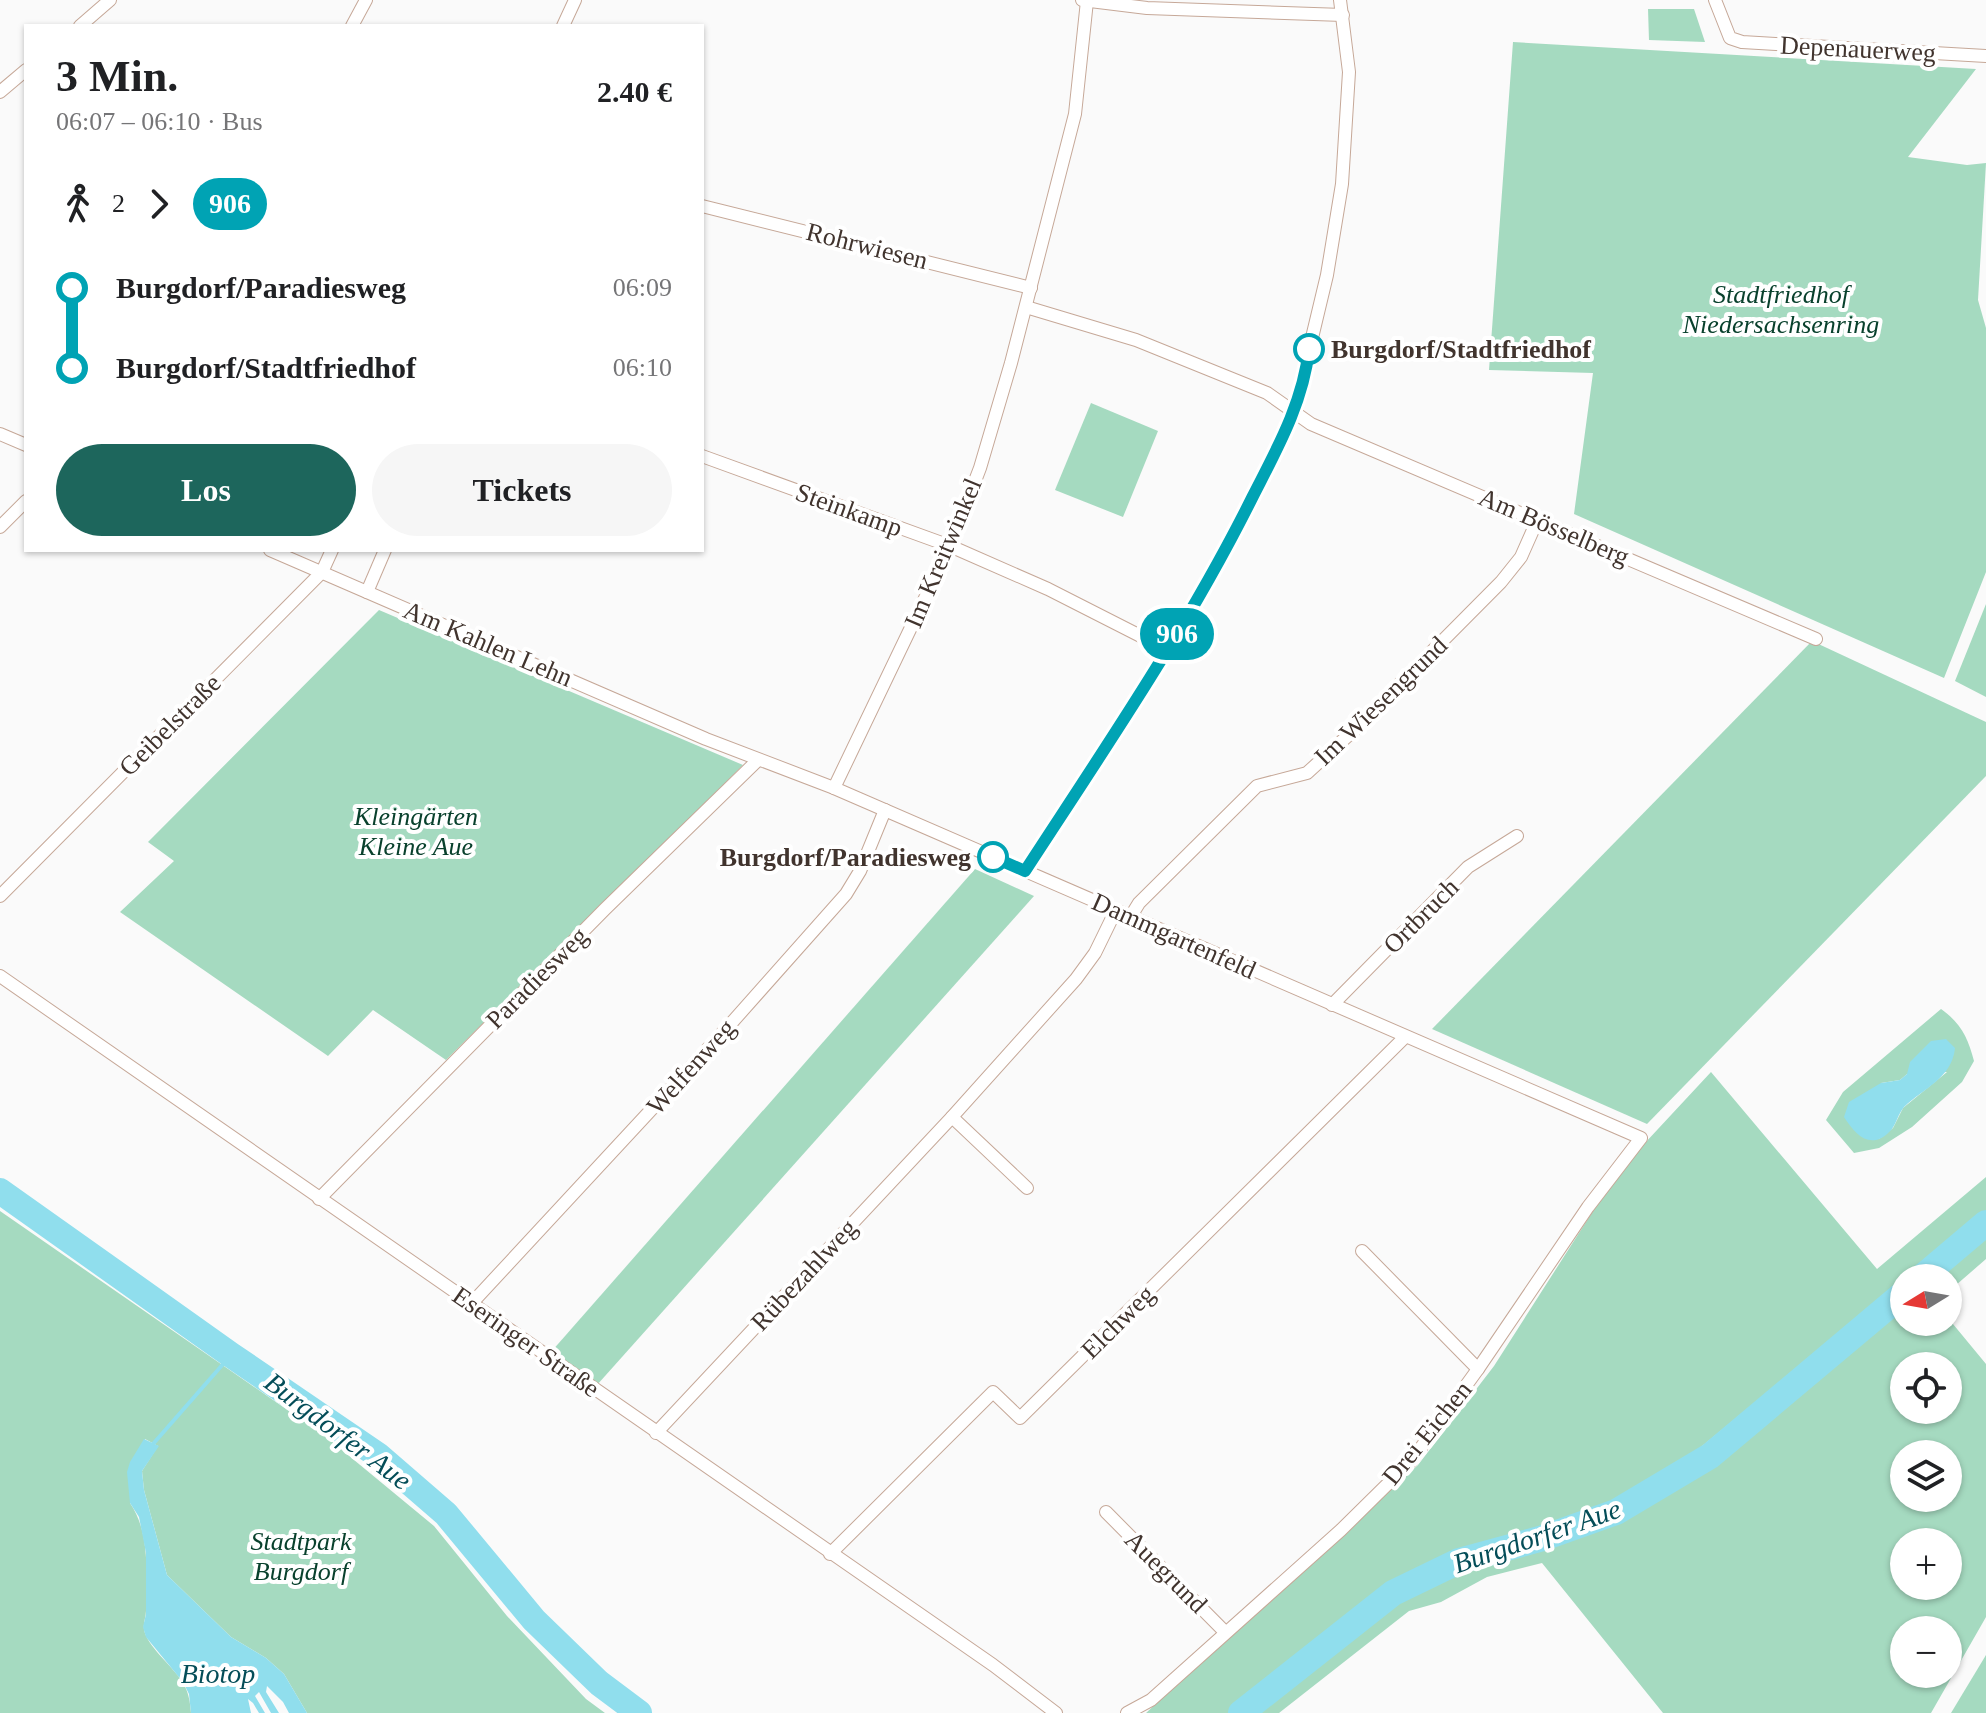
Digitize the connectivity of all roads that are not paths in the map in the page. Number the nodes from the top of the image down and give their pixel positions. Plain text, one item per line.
1 (110, 0) edge
2 (366, 0) edge
3 (575, 0) edge
4 (1080, 0) edge
5 (1340, 0) edge
6 (1715, 0) edge
7 (1087, 1) edge
8 (1343, 15) junction
9 (82, 24) edge
10 (353, 24) edge
11 (564, 24) edge
12 (1986, 56) edge
13 (24, 72) edge
14 (0, 92) edge
15 (704, 206) edge
16 (1031, 288) junction
17 (1026, 307) junction
18 (1294, 413) junction
19 (0, 434) edge
20 (24, 444) edge
21 (704, 457) edge
22 (24, 503) edge
23 (1537, 521) junction
24 (0, 527) edge
25 (950, 546) junction
26 (275, 552) edge
27 (331, 552) edge
28 (384, 552) edge
29 (322, 572) junction
30 (367, 592) junction
31 (1816, 639) dead end
32 (1168, 650) junction
33 (706, 739) joint
34 (758, 760) junction
35 (834, 788) junction
36 (885, 810) junction
37 (1517, 836) dead end
38 (1025, 871) junction
39 (0, 896) edge
40 (1116, 910) junction
41 (1131, 916) junction
42 (0, 976) edge
43 (1332, 1005) junction
44 (1405, 1037) junction
45 (952, 1117) junction
46 (1641, 1138) joint
47 (1027, 1188) dead end
48 (319, 1199) junction
49 (1362, 1251) dead end
50 (471, 1304) junction
51 (1478, 1369) junction
52 (656, 1433) junction
53 (1106, 1512) dead end
54 (830, 1554) junction
55 (1225, 1632) junction
56 (1053, 1712) edge
57 (1127, 1713) edge

1 - 9 street
2 - 10 street
3 - 11 street
4 - 7 street
5 - 8 street
6 - 12 street, Depenauerweg
7 - 8 street
7 - 16 street, Im Kreitwinkel
8 - 18 street
13 - 14 street
15 - 16 street, Rohrwiesen
16 - 17 street, Im Kreitwinkel
17 - 18 street, Am Bösselberg
17 - 25 street, Im Kreitwinkel
18 - 23 street, Am Bösselberg
18 - 32 street
19 - 20 street
21 - 25 street, Steinkamp
22 - 24 street
23 - 31 street, Am Bösselberg
23 - 41 street, Im Wiesengrund
25 - 32 street, Steinkamp
25 - 35 street, Im Kreitwinkel
26 - 29 street, Am Kahlen Lehn
27 - 29 street, Geibelstraße
28 - 30 street
29 - 30 street, Am Kahlen Lehn
29 - 39 street, Geibelstraße
30 - 33 street, Am Kahlen Lehn
32 - 38 street
33 - 34 street, Dammgartenfeld
34 - 35 street, Dammgartenfeld
34 - 48 street, Paradiesweg
35 - 36 street, Dammgartenfeld
36 - 38 street, Dammgartenfeld
36 - 50 street, Welfenweg
37 - 43 street, Ortbruch
38 - 40 street, Dammgartenfeld
40 - 41 street, Dammgartenfeld
40 - 45 street, Rübezahlweg
41 - 43 street, Dammgartenfeld
42 - 48 street, Eseringer Straße
43 - 44 street, Dammgartenfeld
44 - 46 street, Dammgartenfeld
44 - 54 street, Elchweg
45 - 47 street
45 - 52 street, Rübezahlweg
46 - 51 street, Drei Eichen
48 - 50 street, Eseringer Straße
49 - 51 street
50 - 52 street, Eseringer Straße
51 - 55 street, Drei Eichen
52 - 54 street, Eseringer Straße
53 - 55 street, Auegrund
54 - 56 street, Eseringer Straße
55 - 57 street, Drei Eichen

